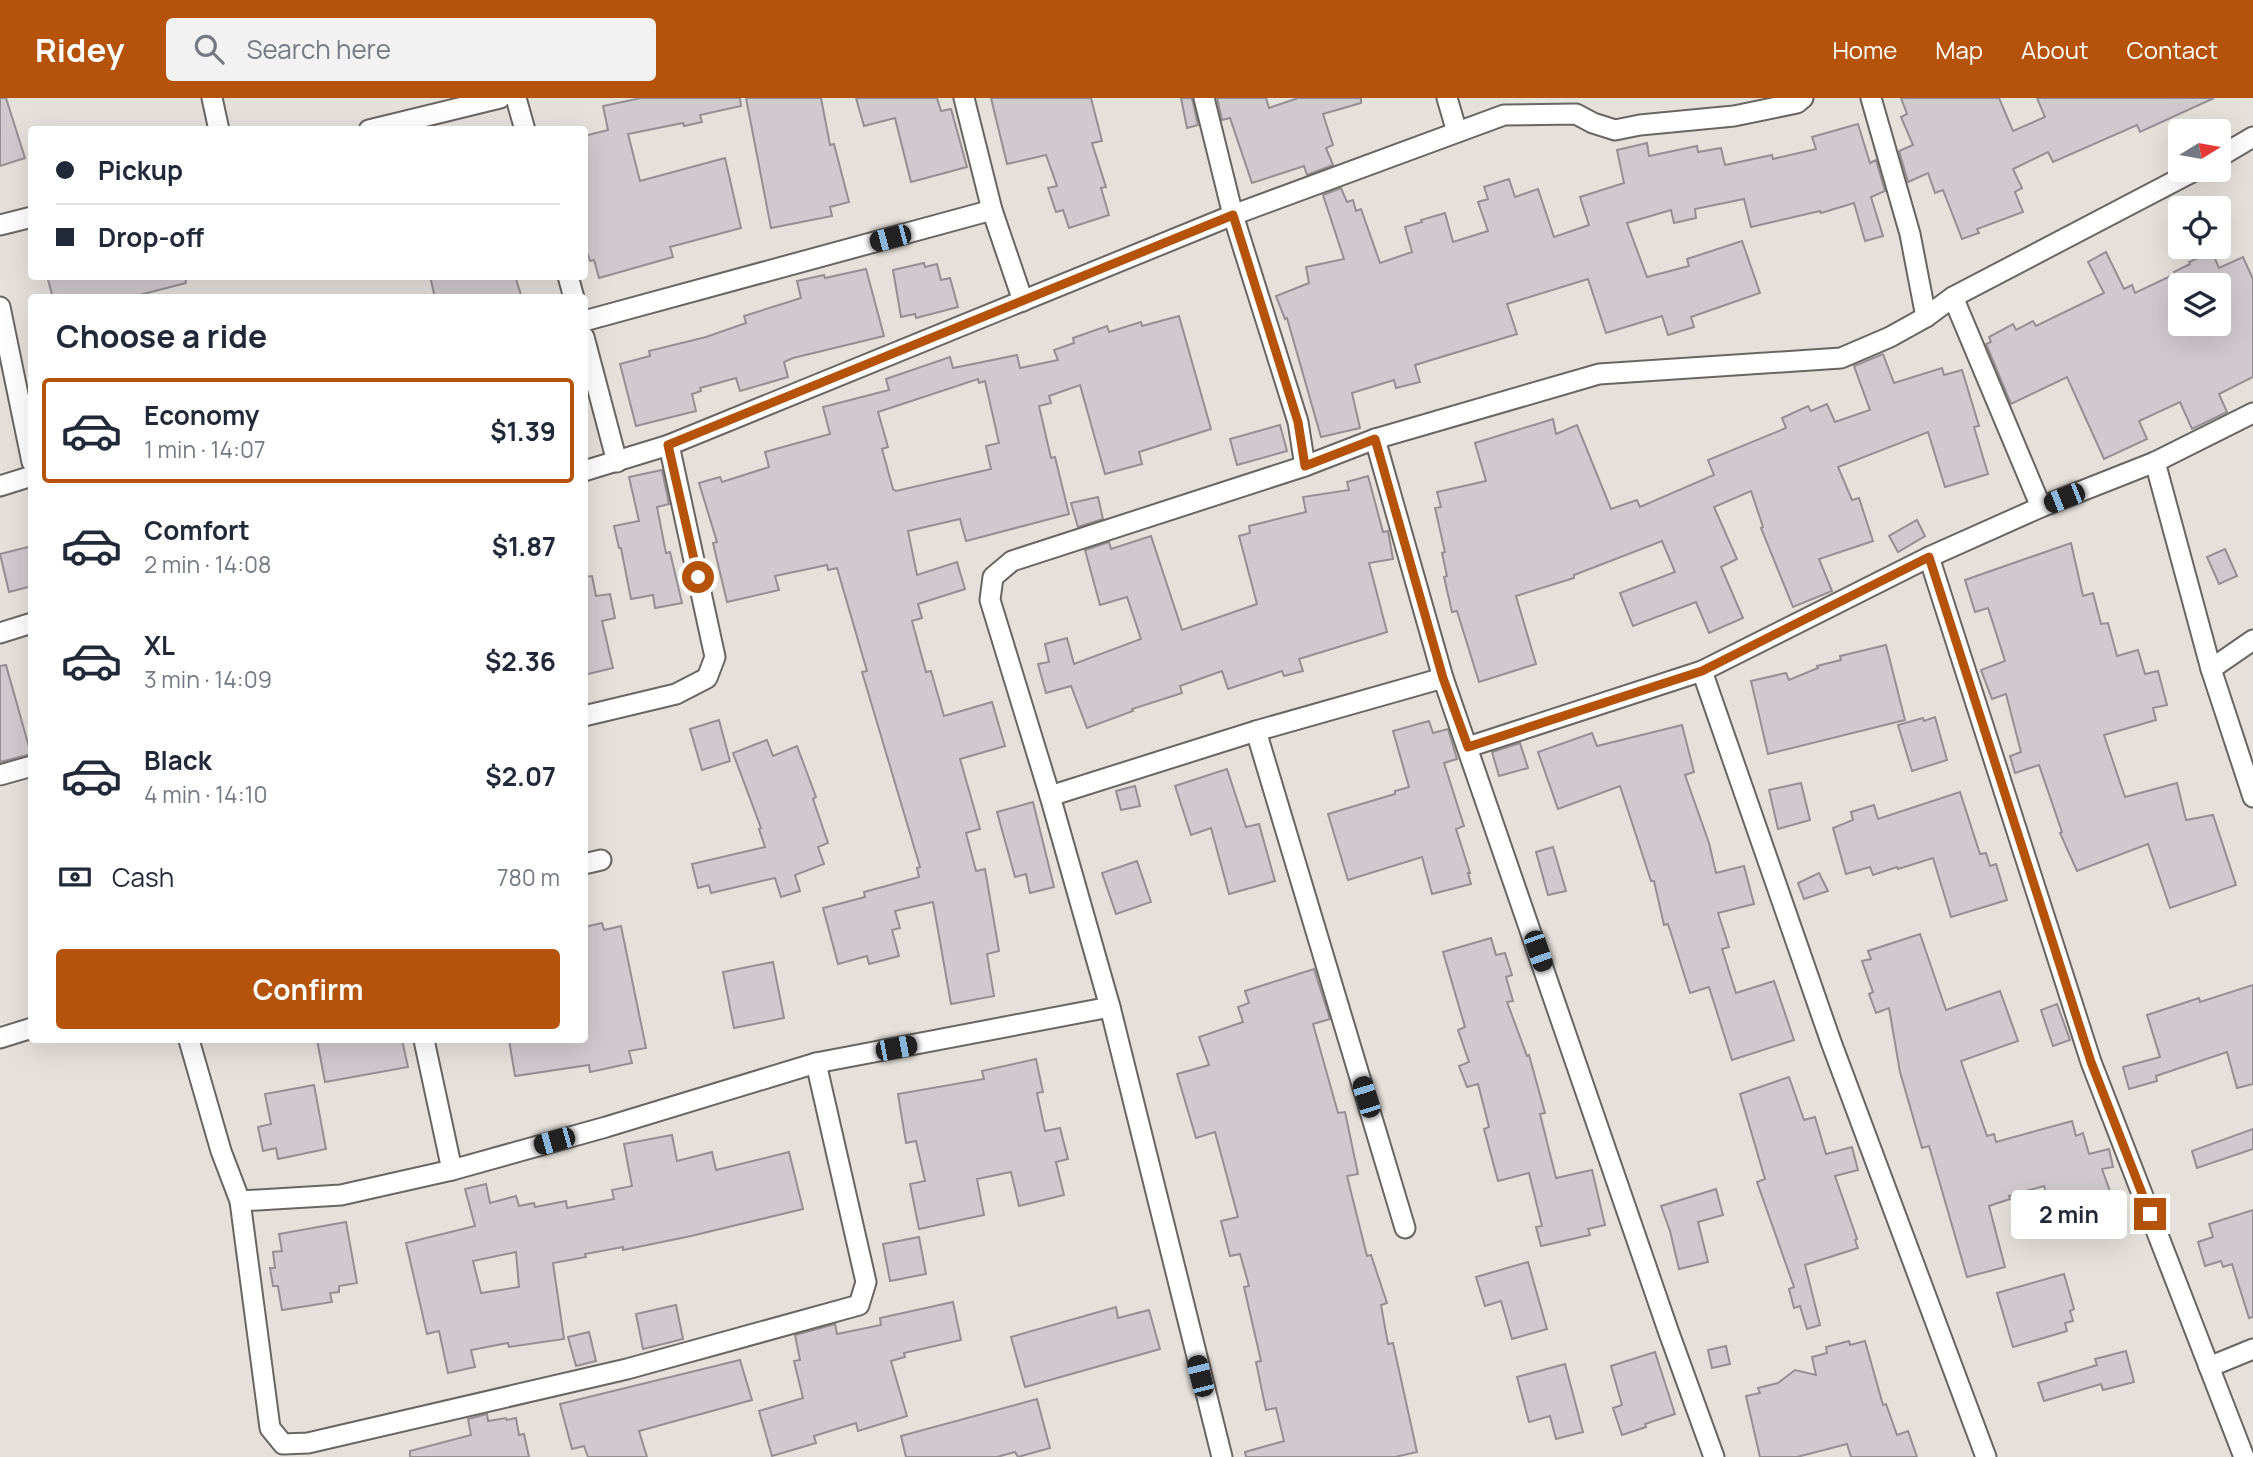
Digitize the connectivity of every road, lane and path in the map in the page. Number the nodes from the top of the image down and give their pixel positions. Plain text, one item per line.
1 (212, 98) edge
2 (500, 98) edge
3 (516, 98) edge
4 (964, 98) edge
5 (1204, 98) edge
6 (1447, 98) edge
7 (1803, 98) edge
8 (1871, 98) edge
9 (218, 126) edge
10 (385, 126) edge
11 (524, 126) edge
12 (1457, 132) junction
13 (2253, 137) edge
14 (2231, 150) edge
15 (2173, 182) edge
16 (992, 210) junction
17 (1233, 215) junction
18 (28, 217) edge
19 (0, 225) edge
20 (1953, 297) junction
21 (1023, 301) junction
22 (0, 307) edge
23 (1926, 317) junction
24 (588, 320) edge
25 (588, 352) edge
26 (2253, 413) edge
27 (1375, 439) junction
28 (28, 443) edge
29 (668, 445) junction
30 (617, 462) junction
31 (2155, 462) junction
32 (1305, 466) junction
33 (588, 470) edge
34 (28, 477) edge
35 (0, 486) edge
36 (2041, 507) junction
37 (1929, 557) junction
38 (28, 624) edge
39 (0, 632) edge
40 (2253, 640) edge
41 (2211, 669) junction
42 (1702, 671) junction
43 (1443, 678) junction
44 (588, 715) edge
45 (1256, 731) junction
46 (1468, 747) junction
47 (28, 767) edge
48 (0, 775) edge
49 (1050, 796) junction
50 (2253, 797) edge
51 (1110, 1006) junction
52 (28, 1029) edge
53 (0, 1038) edge
54 (190, 1043) edge
55 (425, 1043) edge
56 (816, 1063) junction
57 (452, 1170) junction
58 (240, 1201) junction
59 (1405, 1228) dead end
60 (2253, 1349) edge
61 (2209, 1367) junction
62 (1222, 1457) edge
63 (1714, 1457) edge
64 (1986, 1457) edge
65 (2244, 1457) edge

1 - 9 street
2 - 10 street
3 - 11 street
4 - 16 street
5 - 17 street
6 - 12 street
7 - 12 street
8 - 23 street
12 - 17 street
13 - 14 street
15 - 20 street
16 - 21 street
16 - 24 street
17 - 21 street
17 - 32 street
18 - 19 street
20 - 23 street
20 - 36 street
21 - 29 street
22 - 28 street
23 - 27 street
25 - 30 street
26 - 31 street
27 - 32 street
27 - 43 street
29 - 30 street
29 - 44 street
30 - 33 street
31 - 36 street
31 - 41 street
32 - 49 street
34 - 35 street
36 - 37 street
37 - 42 street
37 - 61 street
38 - 39 street
40 - 41 street
41 - 50 street
42 - 46 street
42 - 64 street
43 - 45 street
43 - 46 street
45 - 49 street
45 - 59 street
46 - 63 street
47 - 48 street
49 - 51 street
51 - 56 street
51 - 62 street
52 - 53 street
54 - 58 street
55 - 57 street
56 - 57 street
56 - 58 street
57 - 58 street
60 - 61 street
61 - 65 street

